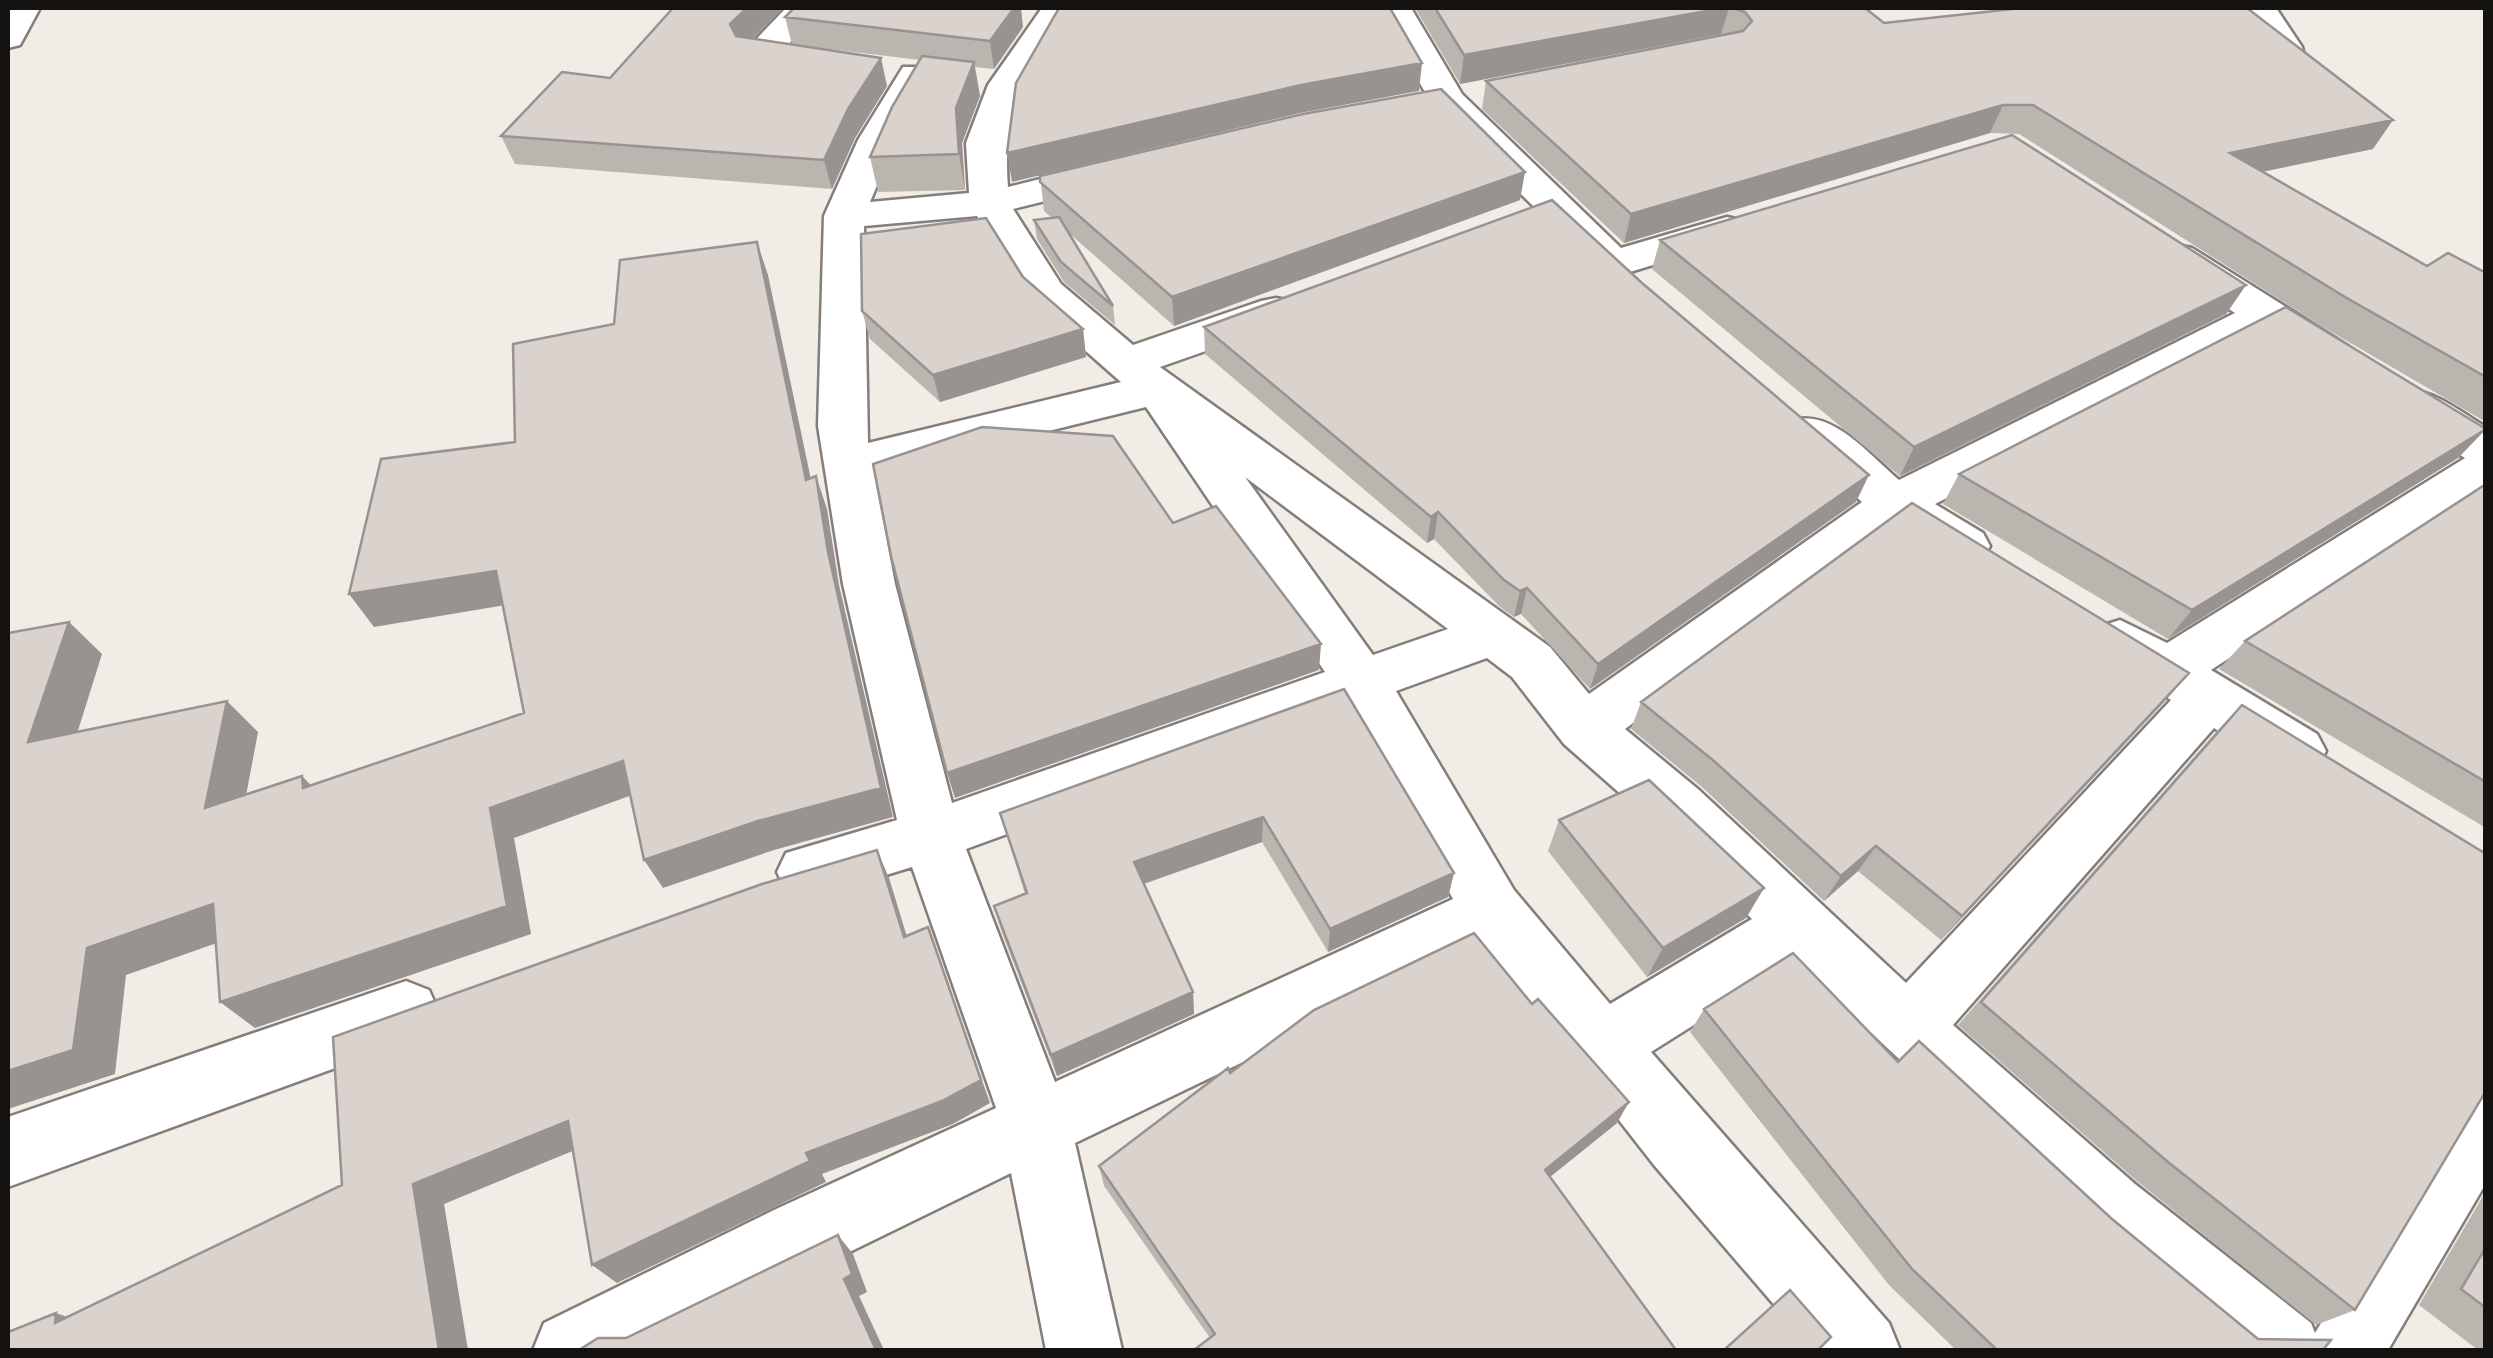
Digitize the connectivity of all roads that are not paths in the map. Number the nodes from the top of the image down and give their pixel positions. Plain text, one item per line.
1 (23, 8) edge
2 (804, 8) edge
3 (1394, 8) edge
4 (2259, 8) edge
5 (1042, 12) edge
6 (8, 38) edge
7 (2287, 60) edge
8 (930, 77) junction
9 (1154, 163) edge
10 (989, 203) junction
11 (844, 216) junction
12 (1763, 218) edge
13 (2152, 240) edge
14 (1615, 263) junction
15 (1318, 296) edge
16 (1652, 298) edge
17 (2266, 314) junction
18 (1143, 376) junction
19 (1774, 400) edge
20 (2486, 449) edge
21 (849, 464) junction
22 (2486, 467) edge
23 (1895, 503) junction
24 (2004, 571) edge
25 (2086, 620) edge
26 (1494, 634) junction
27 (1362, 682) junction
28 (2189, 682) junction
29 (1584, 728) junction
30 (2332, 771) edge
31 (931, 836) junction
32 (758, 887) edge
33 (1492, 910) junction
34 (1800, 924) junction
35 (452, 996) edge
36 (1908, 1028) junction
37 (1605, 1044) junction
38 (2486, 1116) edge
39 (1036, 1124) junction
40 (8, 1152) edge
41 (571, 1350) edge
42 (1084, 1350) edge
43 (1862, 1350) edge
44 (2284, 1350) edge
45 (2346, 1350) edge

1 - 6 street
2 - 8 street
3 - 14 street
4 - 7 street
5 - 8 street
8 - 10 street
8 - 11 street
9 - 10 street
10 - 11 street
10 - 18 street
11 - 21 street
12 - 14 street
13 - 17 street
14 - 16 street
15 - 18 street
17 - 20 street
17 - 23 street
18 - 21 street
18 - 26 street
18 - 27 street
19 - 23 street
21 - 31 street
22 - 28 street
23 - 24 street
23 - 29 street
25 - 28 street
26 - 27 street
26 - 29 street
27 - 31 street
27 - 33 street
28 - 30 street
28 - 36 street
29 - 34 street
31 - 32 street
31 - 39 street
33 - 37 street
33 - 39 street
34 - 36 street
34 - 37 street
35 - 40 street
36 - 44 street
37 - 43 street
38 - 45 street
39 - 41 street
39 - 42 street

